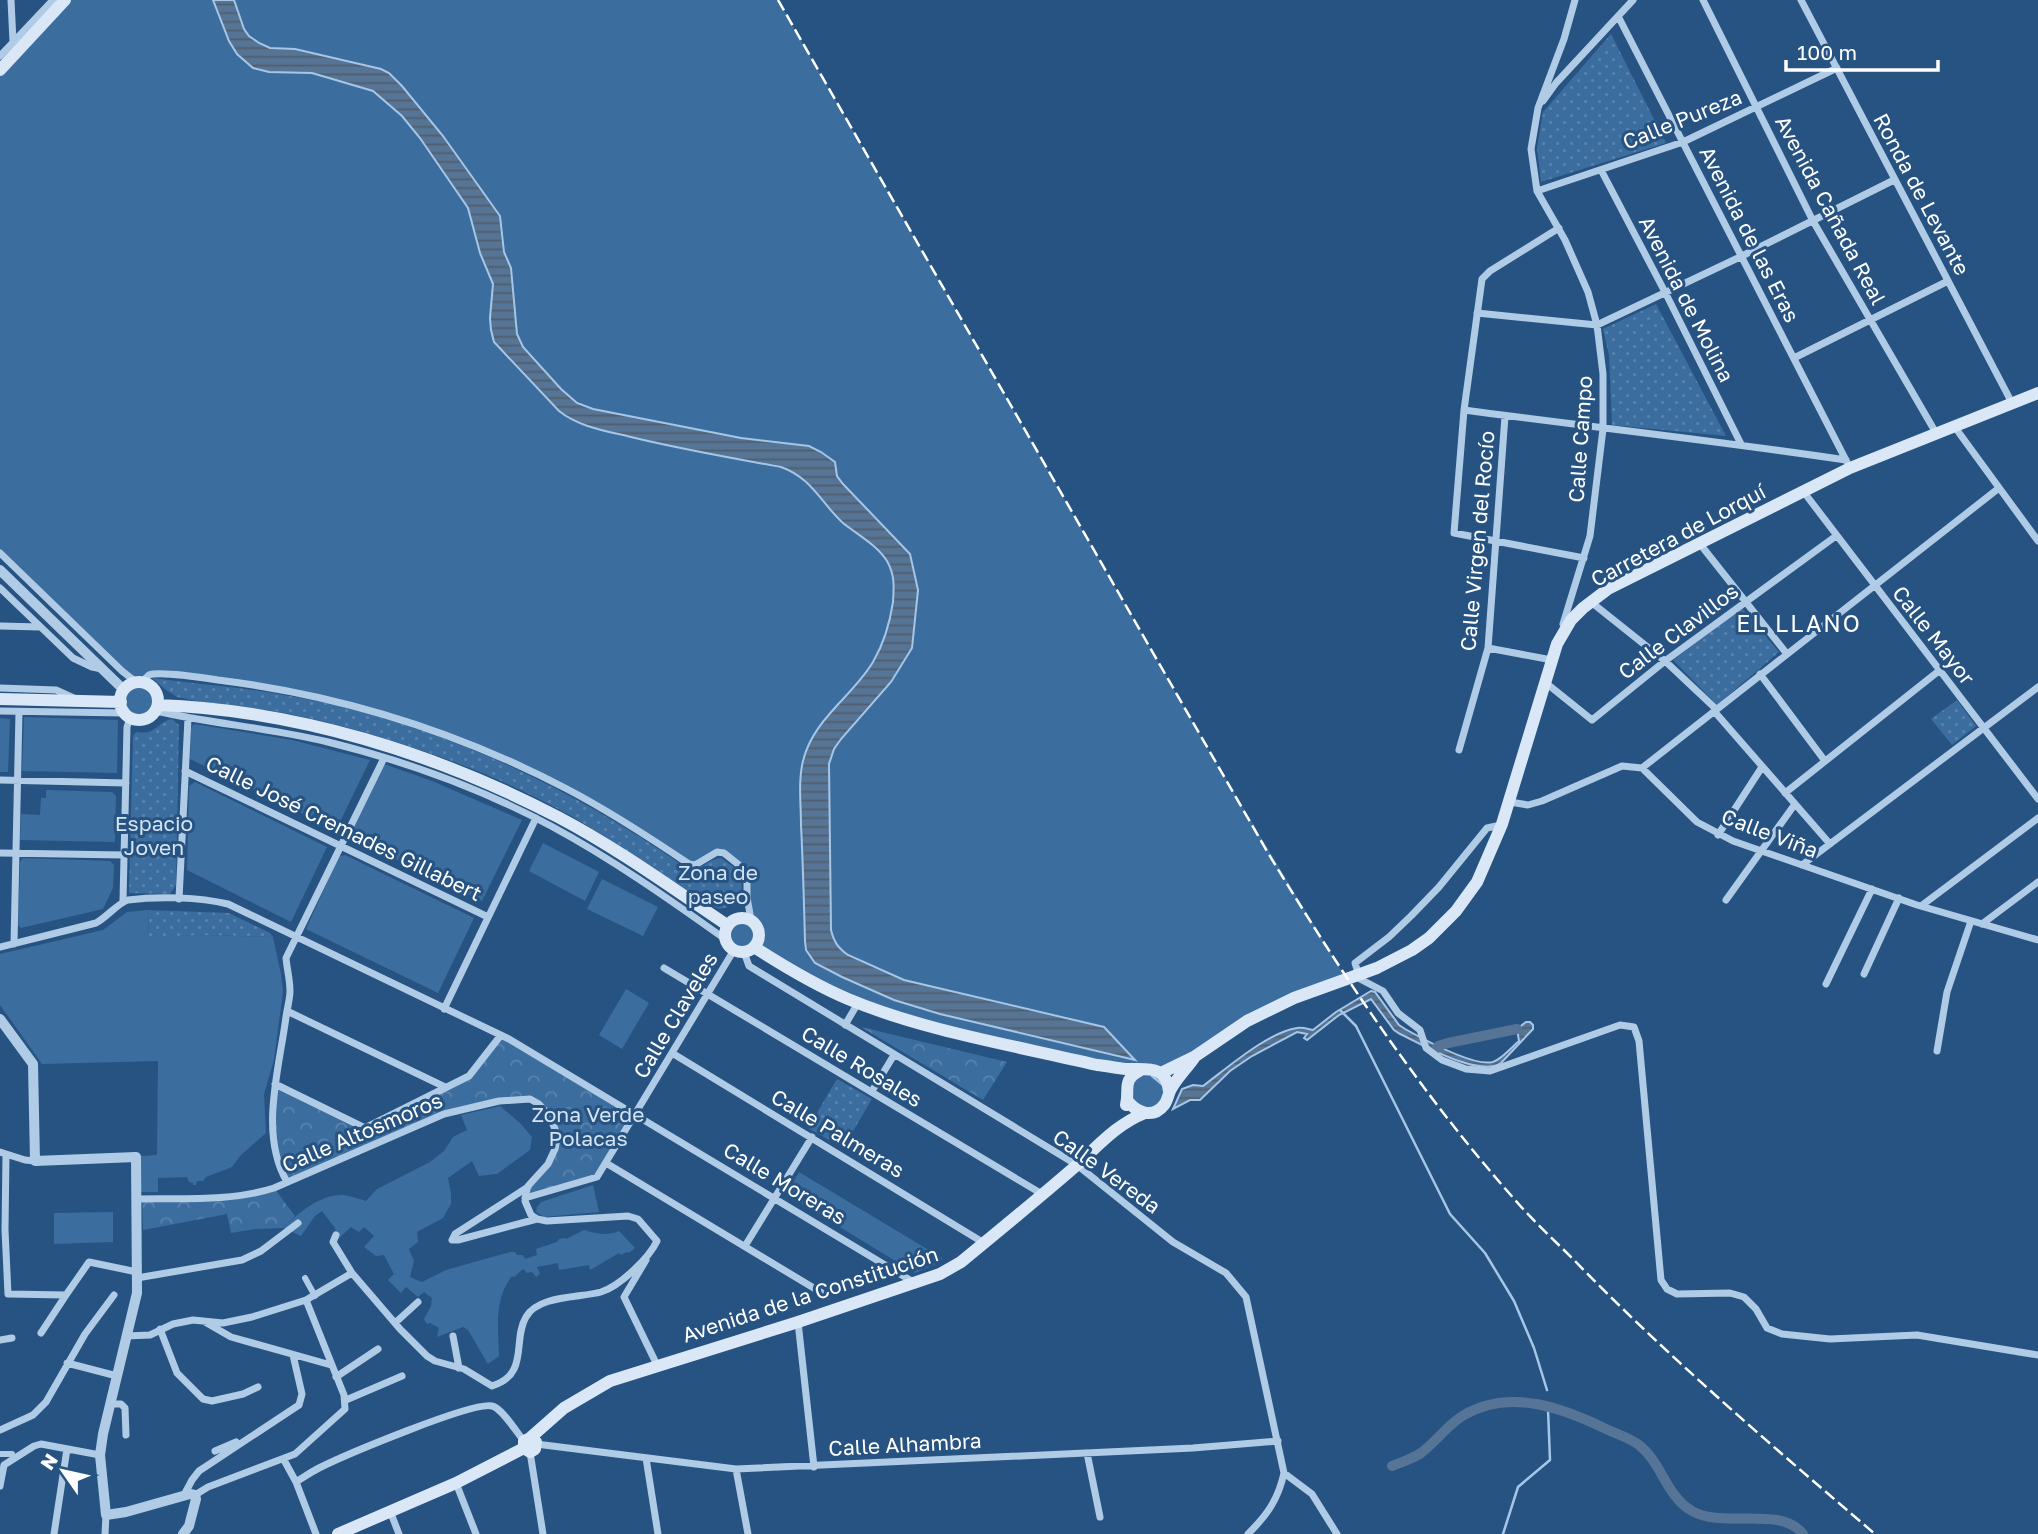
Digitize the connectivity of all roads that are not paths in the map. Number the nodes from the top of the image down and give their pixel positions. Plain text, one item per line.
1 (12, 0) edge
2 (53, 0) edge
3 (65, 0) edge
4 (1575, 0) edge
5 (1633, 0) edge
6 (1703, 0) edge
7 (1801, 0) edge
8 (1618, 16) junction
9 (13, 42) junction
10 (0, 56) edge
11 (1837, 68) junction
12 (0, 70) edge
13 (1757, 107) junction
14 (1538, 108) junction
15 (1682, 142) junction
16 (1601, 170) junction
17 (1894, 180) junction
18 (1537, 191) junction
19 (1813, 221) junction
20 (1559, 228) junction
21 (1742, 256) junction
22 (1948, 281) junction
23 (1666, 294) junction
24 (1477, 313) junction
25 (1870, 320) junction
26 (1597, 325) junction
27 (1794, 358) junction
28 (2038, 393) edge
29 (2012, 403) junction
30 (1464, 410) junction
31 (1505, 416) junction
32 (1954, 426) junction
33 (1603, 429) junction
34 (1937, 433) junction
35 (1741, 444) junction
36 (1848, 464) junction
37 (1999, 488) junction
38 (1804, 491) junction
39 (1836, 536) junction
40 (2038, 541) edge
41 (1494, 542) junction
42 (1700, 544) junction
43 (0, 553) edge
44 (1584, 558) junction
45 (0, 570) edge
46 (1874, 586) junction
47 (0, 588) edge
48 (1745, 601) junction
49 (1591, 602) junction
50 (0, 626) edge
51 (41, 627) junction
52 (1557, 644) junction
53 (1488, 648) junction
54 (1787, 654) junction
55 (1552, 660) junction
56 (1665, 661) junction
57 (104, 670) junction
58 (1940, 670) junction
59 (1760, 674) junction
60 (139, 682) junction
61 (1546, 683) junction
62 (2038, 687) edge
63 (0, 688) edge
64 (0, 699) edge
65 (79, 701) junction
66 (125, 706) junction
67 (157, 708) junction
68 (1715, 710) junction
69 (0, 711) edge
70 (19, 712) junction
71 (188, 718) junction
72 (1985, 728) junction
73 (1459, 750) dead end
74 (384, 758) junction
75 (1825, 761) junction
76 (1762, 767) junction
77 (1643, 768) junction
78 (185, 771) junction
79 (0, 780) edge
80 (17, 780) junction
81 (126, 783) junction
82 (1785, 793) junction
83 (2038, 799) edge
84 (1510, 802) junction
85 (1795, 804) junction
86 (536, 818) junction
87 (2038, 818) edge
88 (1502, 824) junction
89 (1718, 835) junction
90 (1830, 844) junction
91 (341, 845) junction
92 (1763, 852) junction
93 (0, 853) edge
94 (15, 853) junction
95 (124, 855) junction
96 (1802, 865) junction
97 (2038, 882) edge
98 (1872, 889) junction
99 (1899, 898) junction
100 (179, 899) junction
101 (1726, 900) dead end
102 (123, 901) junction
103 (1921, 906) junction
104 (488, 917) junction
105 (751, 920) junction
106 (1970, 921) junction
107 (1982, 924) junction
108 (726, 932) junction
109 (295, 937) junction
110 (2038, 940) edge
111 (14, 944) junction
112 (0, 947) edge
113 (744, 950) junction
114 (664, 968) dead end
115 (1864, 974) dead end
116 (1826, 984) dead end
117 (708, 995) junction
118 (858, 1003) junction
119 (444, 1009) junction
120 (287, 1011) junction
121 (0, 1019) edge
122 (845, 1025) junction
123 (500, 1035) junction
124 (1937, 1051) dead end
125 (673, 1053) junction
126 (894, 1055) junction
127 (1194, 1058) junction
128 (1097, 1065) junction
129 (1141, 1070) junction
130 (1161, 1073) junction
131 (275, 1084) junction
132 (445, 1087) junction
133 (872, 1091) junction
134 (1170, 1091) junction
135 (1127, 1094) junction
136 (1145, 1113) junction
137 (636, 1114) junction
138 (1116, 1128) junction
139 (812, 1137) junction
140 (3, 1153) edge
141 (34, 1161) junction
142 (606, 1163) junction
143 (1077, 1165) junction
144 (287, 1182) junction
145 (528, 1186) junction
146 (1042, 1194) junction
147 (775, 1197) junction
148 (525, 1198) junction
149 (136, 1199) junction
150 (537, 1219) junction
151 (298, 1223) dead end
152 (2, 1230) edge
153 (336, 1235) dead end
154 (984, 1243) junction
155 (745, 1246) junction
156 (652, 1252) junction
157 (352, 1273) junction
158 (137, 1275) junction
159 (305, 1278) dead end
160 (915, 1283) junction
161 (66, 1295) junction
162 (114, 1295) dead end
163 (315, 1296) junction
164 (827, 1296) dead end
165 (306, 1300) junction
166 (418, 1302) dead end
167 (205, 1321) junction
168 (798, 1322) junction
169 (395, 1323) junction
170 (160, 1329) junction
171 (41, 1333) dead end
172 (127, 1336) junction
173 (453, 1336) dead end
174 (12, 1338) dead end
175 (0, 1340) edge
176 (378, 1349) dead end
177 (293, 1355) junction
178 (2038, 1355) edge
179 (67, 1363) junction
180 (331, 1365) junction
181 (657, 1365) junction
182 (459, 1368) junction
183 (117, 1376) junction
184 (402, 1376) dead end
185 (336, 1377) junction
186 (258, 1387) dead end
187 (346, 1400) junction
188 (110, 1404) junction
189 (0, 1430) edge
190 (126, 1435) dead end
191 (252, 1436) junction
192 (1278, 1441) junction
193 (529, 1445) junction
194 (67, 1449) junction
195 (215, 1451) dead end
196 (1087, 1453) junction
197 (0, 1454) edge
198 (12, 1454) dead end
199 (100, 1455) junction
200 (646, 1458) junction
201 (284, 1460) junction
202 (814, 1467) junction
203 (736, 1469) junction
204 (1284, 1473) junction
205 (296, 1482) junction
206 (456, 1483) junction
207 (0, 1486) edge
208 (189, 1496) junction
209 (390, 1511) junction
210 (106, 1515) junction
211 (1100, 1517) dead end
212 (54, 1534) edge
213 (105, 1534) edge
214 (183, 1534) edge
215 (316, 1534) edge
216 (338, 1534) edge
217 (399, 1534) edge
218 (476, 1534) edge
219 (543, 1534) edge
220 (658, 1534) edge
221 (748, 1534) edge
222 (1248, 1534) edge
223 (1337, 1534) edge

1 - 9 street
2 - 9 street
3 - 12 main road
4 - 14 street, Calle Campo
5 - 8 street
6 - 13 street, Avenida Cañada Real
7 - 11 street, Ronda de Levante
8 - 14 street
8 - 15 street, Avenida de las Eras
9 - 10 street
11 - 13 street, Calle Pureza
11 - 17 street, Ronda de Levante
13 - 15 street, Calle Pureza
13 - 19 street, Avenida Cañada Real
14 - 18 street, Calle Campo
15 - 16 street, Calle Pureza
15 - 21 street, Avenida de las Eras
16 - 18 street, Calle Pureza
16 - 23 street, Avenida de Molina
17 - 19 street
17 - 22 street, Ronda de Levante
18 - 20 street, Calle Campo
19 - 21 street
19 - 25 street, Avenida Cañada Real
20 - 24 street
20 - 26 street, Calle Campo
21 - 23 street
21 - 27 street, Avenida de las Eras
22 - 25 street
22 - 29 street, Ronda de Levante
23 - 26 street
23 - 35 street, Avenida de Molina
24 - 26 street
24 - 30 street
25 - 27 street
25 - 34 street, Avenida Cañada Real
26 - 33 street, Calle Campo
27 - 36 street, Avenida de las Eras
28 - 29 main road, Carretera de Lorquí
29 - 32 main road, Carretera de Lorquí
30 - 31 street
30 - 41 street
31 - 33 street
31 - 41 street, Calle Virgen del Rocío
32 - 34 main road, Carretera de Lorquí
32 - 37 street
33 - 35 street
33 - 44 street, Calle Campo
34 - 36 main road, Carretera de Lorquí
35 - 36 street
36 - 38 main road, Carretera de Lorquí
37 - 40 street
37 - 46 street
38 - 39 street, Calle Mayor
38 - 42 main road, Carretera de Lorquí
39 - 46 street, Calle Mayor
39 - 48 street, Calle Clavillos
41 - 44 street
41 - 53 street, Calle Virgen del Rocío
42 - 48 street
42 - 49 main road, Carretera de Lorquí
43 - 60 street
44 - 52 street, Calle Campo
45 - 57 street
46 - 54 street
46 - 58 street, Calle Mayor
47 - 51 street
48 - 54 street
48 - 56 street, Calle Clavillos
49 - 52 main road, Carretera de Lorquí
49 - 56 street
50 - 51 street
51 - 57 street
52 - 55 main road, Carretera de Lorquí
53 - 55 street
53 - 73 street, Calle Virgen del Rocío
54 - 59 street
55 - 61 main road, Carretera de Lorquí
56 - 61 street, Calle Clavillos
56 - 68 street
57 - 66 street
58 - 72 street, Calle Mayor
58 - 75 street
59 - 68 street
59 - 75 street
60 - 66 main road
60 - 67 main road
60 - 105 street
61 - 84 main road, Carretera de Lorquí
62 - 72 street
63 - 65 street
64 - 65 main road
65 - 66 main road
66 - 67 main road
66 - 70 street
66 - 81 street
67 - 71 street
67 - 108 main road
68 - 76 street
68 - 77 street
69 - 70 street
70 - 80 street
71 - 74 street
71 - 78 street
72 - 83 street, Calle Mayor
72 - 90 street
74 - 86 street
74 - 91 street
75 - 82 street
76 - 82 street
76 - 89 street
77 - 84 street
77 - 89 street, Calle Viña
78 - 91 street, Calle José Cremades Gillabert
78 - 100 street
79 - 80 street
80 - 81 street
80 - 94 street
81 - 95 street
82 - 85 street
84 - 88 main road, Carretera de Lorquí
85 - 90 street
85 - 92 street
86 - 104 street
86 - 108 street
87 - 103 street
88 - 127 main road, Carretera de Lorquí
88 - 178 street
89 - 92 street, Calle Viña
90 - 96 street
91 - 104 street, Calle José Cremades Gillabert
91 - 109 street
92 - 96 street, Calle Viña
92 - 101 street
93 - 94 street
94 - 95 street
94 - 111 street
95 - 102 street
96 - 98 street, Calle Viña
97 - 107 street
98 - 99 street, Calle Viña
98 - 116 street
99 - 103 street, Calle Viña
99 - 115 street
100 - 102 street, Calle Moreras
100 - 109 street, Calle Moreras
102 - 111 street
103 - 106 street, Calle Viña
104 - 119 street
105 - 108 main road
105 - 113 main road
106 - 107 street, Calle Viña
106 - 124 street
107 - 110 street, Calle Viña
108 - 113 main road
109 - 119 street, Calle Moreras
109 - 120 street
111 - 112 street
113 - 117 street, Calle Claveles
113 - 118 main road
113 - 122 street, Calle Vereda
114 - 117 street, Calle Rosales
117 - 125 street, Calle Claveles
117 - 133 street, Calle Rosales
118 - 122 street
118 - 128 main road
119 - 123 street, Calle Moreras
120 - 131 street
120 - 132 street
121 - 141 street
122 - 126 street, Calle Vereda
123 - 132 street
123 - 137 street, Calle Moreras
125 - 137 street, Calle Claveles
125 - 139 street, Calle Palmeras
126 - 133 street
126 - 143 street, Calle Vereda
127 - 130 main road
127 - 134 main road
128 - 129 main road
128 - 135 main road
129 - 130 main road
129 - 135 main road
130 - 134 main road
131 - 132 street
131 - 144 street
133 - 146 street, Calle Rosales
134 - 136 main road
135 - 136 main road
135 - 138 main road
136 - 138 main road
137 - 142 street, Calle Claveles
137 - 147 street, Calle Moreras
138 - 143 main road, Avenida de la Constitución
139 - 147 street
139 - 154 street, Calle Palmeras
140 - 141 street
140 - 152 street
141 - 149 street
142 - 148 street, Calle Claveles
142 - 155 street
143 - 146 main road, Avenida de la Constitución
143 - 192 street, Calle Vereda
144 - 145 street, Calle Altosmoros
144 - 149 street, Calle Altosmoros
145 - 148 street, Calle Altosmoros
145 - 150 street
146 - 154 main road, Avenida de la Constitución
147 - 155 street
147 - 160 street, Calle Moreras
148 - 150 street
149 - 158 street
150 - 156 street
151 - 158 street
152 - 161 street
153 - 157 street
154 - 160 main road, Avenida de la Constitución
155 - 164 street
156 - 181 street
156 - 182 street
157 - 163 street
157 - 169 street
158 - 161 street
158 - 172 street
159 - 163 street
160 - 168 main road, Avenida de la Constitución
161 - 171 street
162 - 179 street
163 - 165 street
165 - 167 street
165 - 180 street
166 - 169 street
167 - 170 street
167 - 177 street
168 - 181 main road, Avenida de la Constitución
168 - 202 street
169 - 182 street
170 - 172 street
170 - 186 street
172 - 183 street
173 - 182 street
174 - 175 street
176 - 185 street
177 - 180 street
177 - 191 street
179 - 183 street
179 - 189 street
180 - 185 street
181 - 193 main road, Avenida de la Constitución
183 - 188 street
184 - 187 street
185 - 187 street
187 - 201 street
188 - 190 street
188 - 199 street
191 - 195 street
191 - 208 street
192 - 196 street, Calle Alhambra
192 - 204 street, Calle Vereda
193 - 200 street, Calle Alhambra
193 - 205 street
193 - 206 main road, Avenida de la Constitución
193 - 219 street
194 - 199 street
194 - 207 street
194 - 212 street
196 - 202 street, Calle Alhambra
196 - 211 street
197 - 198 street
199 - 210 street
200 - 203 street, Calle Alhambra
200 - 220 street
201 - 205 street
201 - 208 street
202 - 203 street, Calle Alhambra
203 - 221 street
204 - 222 street, Calle Vereda
204 - 223 street
205 - 215 street
206 - 209 main road, Avenida de la Constitución
206 - 218 street
208 - 210 street
208 - 214 street
209 - 216 main road, Avenida de la Constitución
209 - 217 street
210 - 213 street

